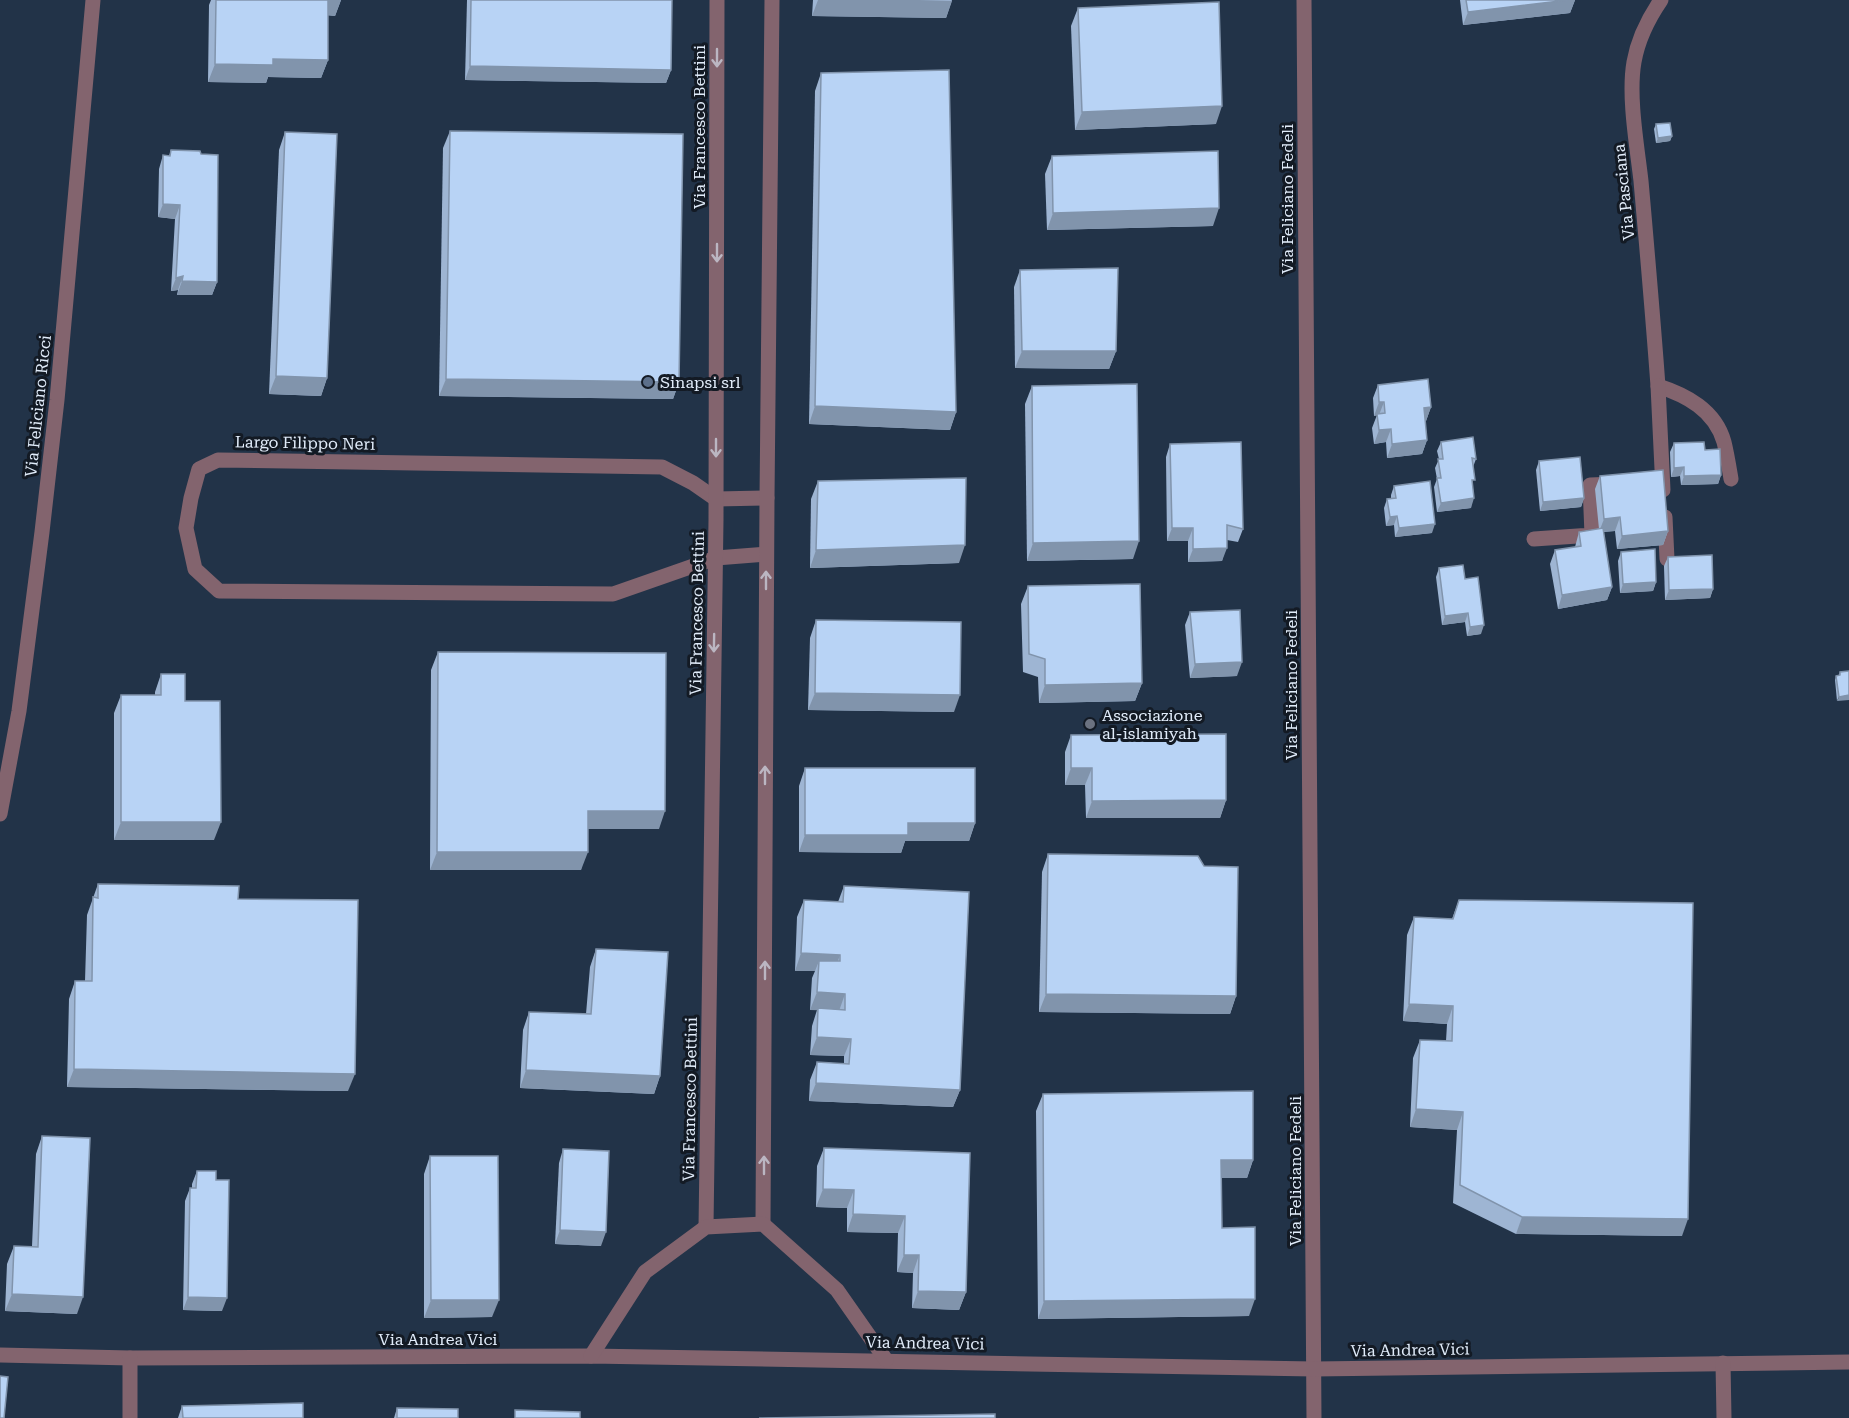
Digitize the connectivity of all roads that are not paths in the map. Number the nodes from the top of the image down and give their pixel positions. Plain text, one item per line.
1 (93, 0) edge
2 (717, 0) edge
3 (772, 0) edge
4 (1304, 0) edge
5 (1661, 0) edge
6 (1658, 386) junction
7 (1731, 479) dead end
8 (1632, 483) edge
9 (767, 498) junction
10 (716, 499) junction
11 (1534, 539) dead end
12 (766, 554) junction
13 (716, 558) junction
14 (1667, 559) edge
15 (0, 814) edge
16 (764, 1224) junction
17 (706, 1227) junction
18 (0, 1355) edge
19 (591, 1356) junction
20 (130, 1358) junction
21 (886, 1360) junction
22 (1849, 1362) edge
23 (1723, 1363) junction
24 (1314, 1369) junction
25 (130, 1418) edge
26 (1314, 1418) edge
27 (1724, 1418) edge

1 - 15 street, Via Feliciano Ricci
2 -> 10 street, Via Francesco Bettini
3 - 9 street
4 - 24 street, Via Feliciano Fedeli
5 - 6 street, Via Pasciana
6 - 7 street
6 - 14 street, Via Pasciana
8 - 11 street
9 - 10 street
9 - 12 street
10 - 13 street, Via Francesco Bettini
10 - 13 street, Largo Filippo Neri
12 - 13 street
16 -> 12 street
13 -> 17 street, Via Francesco Bettini
16 - 17 street
16 - 21 street
17 - 19 street
18 - 20 street, Via Andrea Vici
19 - 20 street, Via Andrea Vici
19 - 21 street, Via Andrea Vici
20 - 25 street
21 - 24 street, Via Andrea Vici
22 - 23 street, Via Andrea Vici
23 - 24 street, Via Andrea Vici
23 - 27 street
24 - 26 street, Via Feliciano Fedeli

